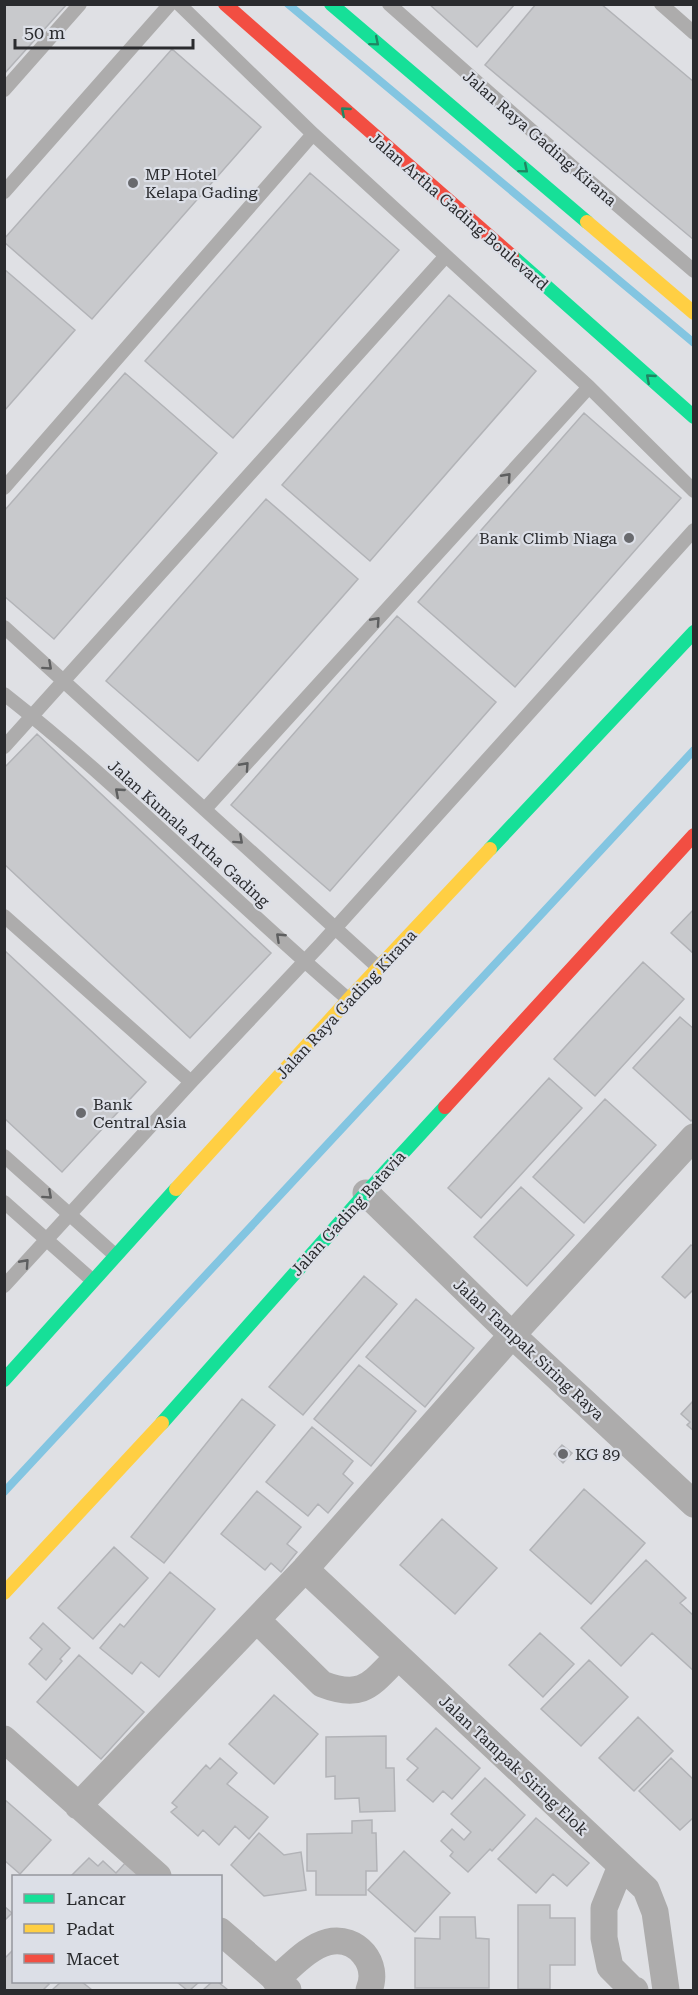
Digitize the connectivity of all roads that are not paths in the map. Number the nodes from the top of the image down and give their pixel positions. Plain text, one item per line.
1 (80, 4) edge
2 (170, 4) edge
3 (179, 4) edge
4 (225, 4) edge
5 (331, 4) edge
6 (389, 4) edge
7 (662, 4) edge
8 (693, 33) edge
9 (4, 90) edge
10 (313, 134) junction
11 (4, 192) edge
12 (445, 257) junction
13 (693, 271) edge
14 (690, 289) dead end
15 (680, 301) junction
16 (693, 313) edge
17 (589, 387) junction
18 (693, 417) edge
19 (4, 488) edge
20 (693, 491) edge
21 (693, 530) edge
22 (4, 627) edge
23 (693, 632) edge
24 (683, 644) junction
25 (693, 655) edge
26 (64, 681) junction
27 (4, 694) edge
28 (33, 716) junction
29 (4, 747) edge
30 (206, 809) junction
31 (693, 835) edge
32 (4, 916) edge
33 (336, 927) junction
34 (305, 960) junction
35 (379, 968) junction
36 (349, 999) junction
37 (191, 1082) junction
38 (693, 1137) edge
39 (4, 1156) edge
40 (366, 1193) junction
41 (4, 1202) edge
42 (69, 1214) junction
43 (46, 1239) junction
44 (115, 1255) junction
45 (92, 1280) junction
46 (4, 1286) edge
47 (512, 1335) junction
48 (4, 1380) edge
49 (693, 1504) edge
50 (306, 1569) junction
51 (4, 1593) edge
52 (257, 1620) junction
53 (398, 1656) junction
54 (4, 1738) edge
55 (78, 1806) junction
56 (621, 1866) junction
57 (157, 1875) edge
58 (222, 1933) edge
59 (282, 1985) edge
60 (369, 1990) edge
61 (635, 1990) edge
62 (666, 1990) edge

1 - 9 lane
2 - 11 lane
3 - 10 lane
18 -> 4 street, Jalan Artha Gading Boulevard
5 -> 15 street
6 - 13 lane, Jalan Raya Gading Kirana
7 - 8 lane
10 - 12 lane
10 - 19 lane
12 - 17 lane
12 - 26 lane
14 - 15 lane
15 - 16 street
17 - 20 lane
30 -> 17 lane
21 - 33 lane
22 -> 26 lane
23 - 24 street, Jalan Raya Gading Kirana
24 - 25 street
24 - 35 street, Jalan Raya Gading Kirana
26 - 28 lane
26 - 30 lane
27 - 28 lane, Jalan Kumala Artha Gading
28 - 29 lane
34 -> 28 lane, Jalan Kumala Artha Gading
30 -> 33 lane
31 - 40 street, Jalan Gading Batavia
32 - 37 lane
33 - 34 lane
33 - 35 lane
34 - 36 lane, Jalan Kumala Artha Gading
34 - 37 lane
35 - 36 street, Jalan Raya Gading Kirana
36 - 44 street, Jalan Raya Gading Kirana
37 - 42 lane
38 - 47 street
39 -> 42 lane
40 - 47 street, Jalan Tampak Siring Raya
40 - 51 street, Jalan Gading Batavia
41 - 43 lane
42 - 43 lane
42 - 44 lane
43 - 45 lane
46 -> 43 lane
44 - 45 street, Jalan Raya Gading Kirana
45 - 48 street, Jalan Raya Gading Kirana
47 - 49 street, Jalan Tampak Siring Raya
47 - 50 street
50 - 52 street
50 - 53 street, Jalan Tampak Siring Elok
52 - 53 street
52 - 55 street
53 - 56 street, Jalan Tampak Siring Elok
54 - 55 street
55 - 57 street
56 - 61 street
56 - 62 street, Jalan Tampak Siring Elok
58 - 59 street
59 - 60 street

